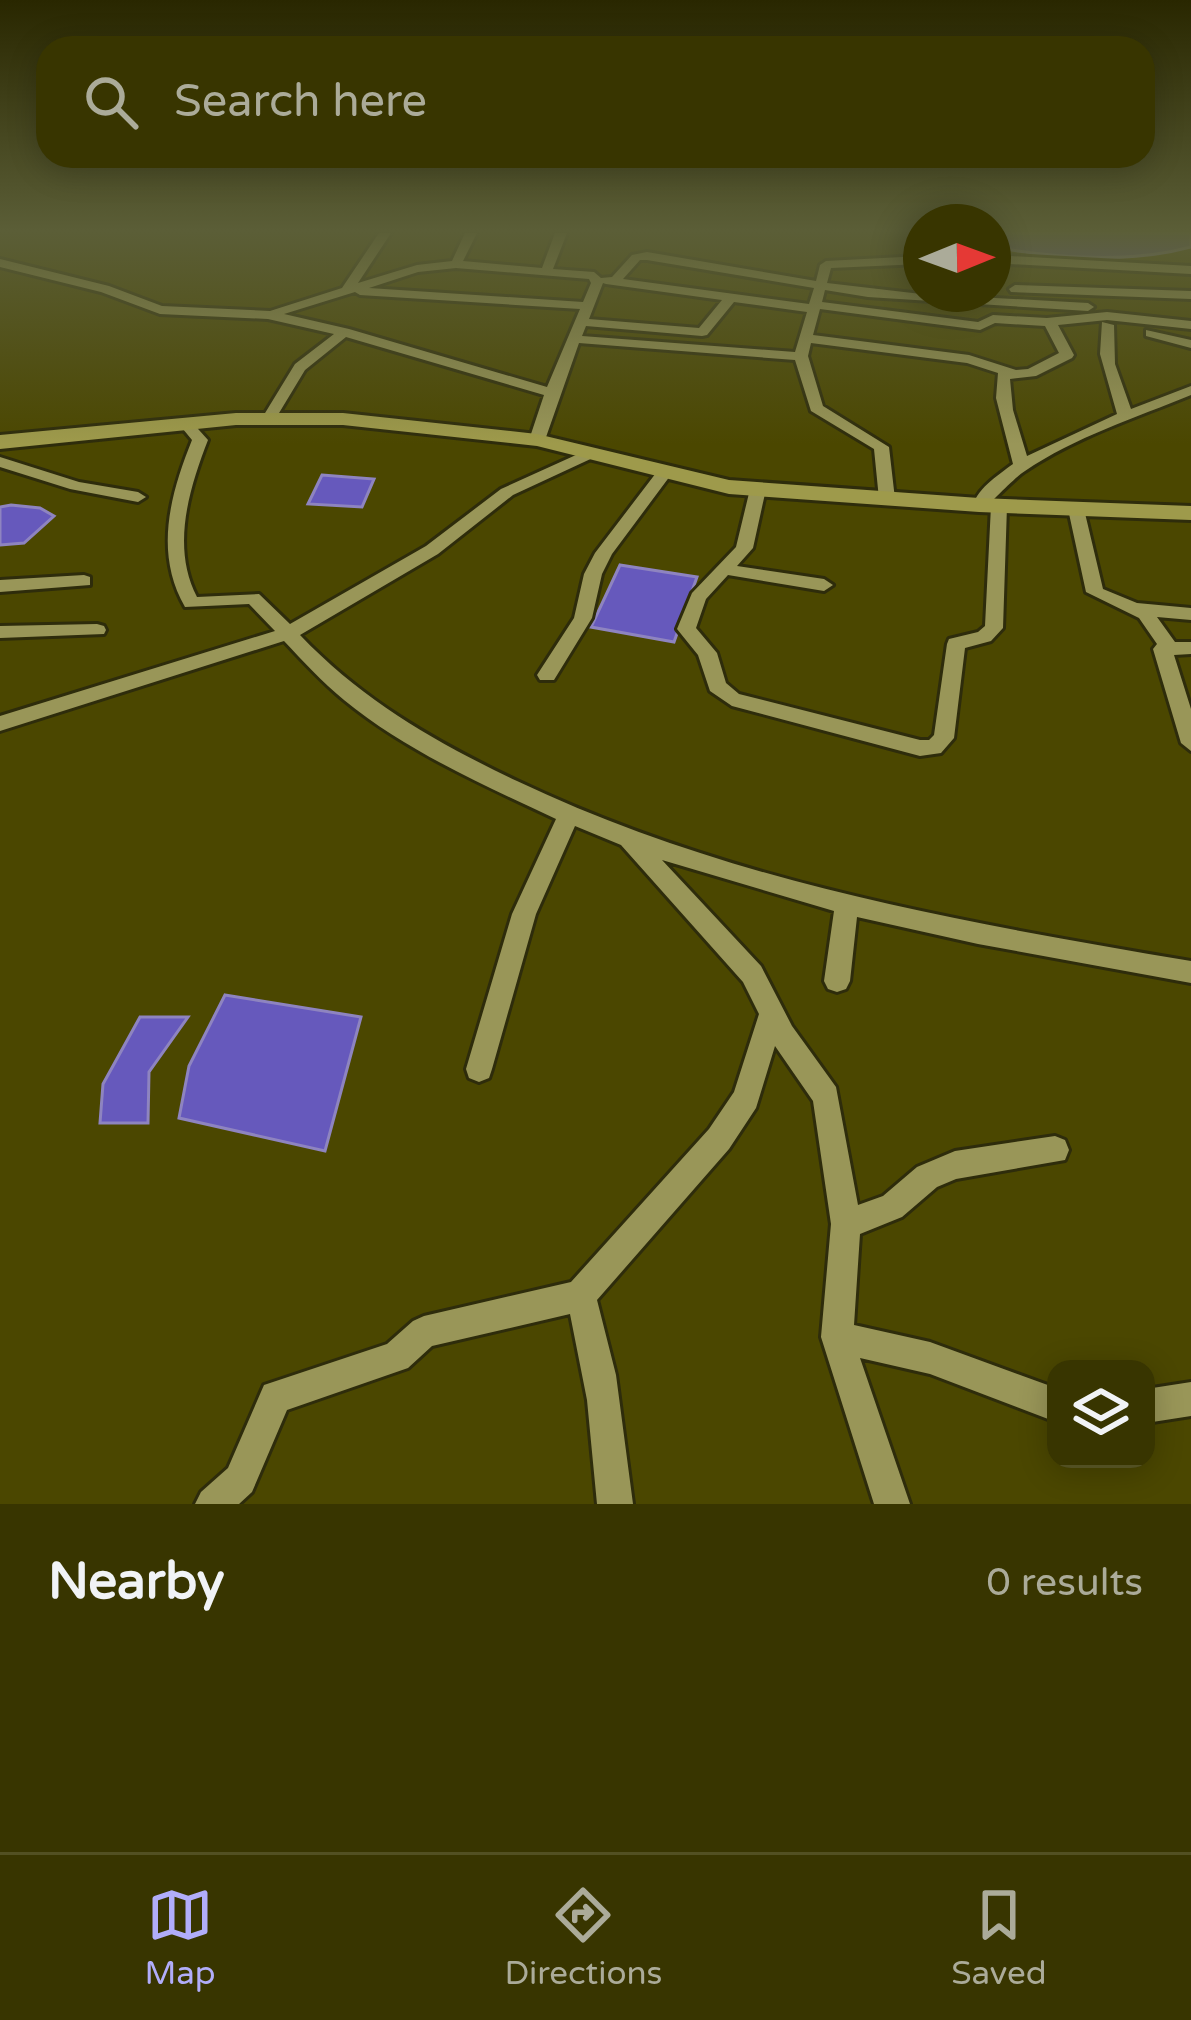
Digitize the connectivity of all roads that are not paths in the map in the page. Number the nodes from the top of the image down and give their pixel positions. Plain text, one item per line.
1 (145, 303) edge
2 (305, 303) edge
3 (544, 303) edge
4 (587, 303) edge
5 (726, 303) edge
6 (778, 303) edge
7 (815, 303) edge
8 (986, 303) edge
9 (1087, 303) edge
10 (586, 306) junction
11 (814, 307) junction
12 (1089, 312) junction
13 (268, 315) junction
14 (580, 322) junction
15 (1050, 322) junction
16 (1191, 325) edge
17 (1107, 326) junction
18 (344, 332) junction
19 (805, 338) junction
20 (573, 339) junction
21 (1191, 344) edge
22 (801, 356) junction
23 (1011, 373) junction
24 (552, 393) junction
25 (1186, 396) edge
26 (1124, 415) junction
27 (268, 418) junction
28 (185, 423) junction
29 (537, 440) junction
30 (0, 442) edge
31 (592, 453) junction
32 (0, 462) edge
33 (1021, 467) junction
34 (665, 472) junction
35 (758, 489) junction
36 (138, 497) dead end
37 (886, 499) junction
38 (989, 506) junction
39 (1076, 509) junction
40 (1191, 513) edge
41 (725, 569) junction
42 (84, 581) dead end
43 (824, 585) dead end
44 (0, 586) edge
45 (1136, 609) junction
46 (1191, 614) edge
47 (97, 630) dead end
48 (0, 632) edge
49 (291, 632) junction
50 (1168, 646) junction
51 (1191, 648) edge
52 (547, 675) dead end
53 (0, 724) edge
54 (1191, 742) edge
55 (568, 816) junction
56 (630, 842) junction
57 (847, 905) junction
58 (1191, 973) edge
59 (838, 981) dead end
60 (772, 1013) junction
61 (478, 1070) dead end
62 (1055, 1150) dead end
63 (846, 1224) junction
64 (580, 1296) junction
65 (837, 1337) junction
66 (1191, 1399) edge
67 (1047, 1402) edge
68 (1155, 1405) edge
69 (213, 1504) edge
70 (615, 1504) edge
71 (892, 1504) edge

1 - 13 street
2 - 13 street
3 - 10 street
4 - 10 street
5 - 14 street
6 - 11 street
7 - 11 street
8 - 12 street
9 - 12 street
10 - 14 street
11 - 15 street
11 - 19 street
12 - 15 street
12 - 16 street
12 - 17 street
13 - 18 street
14 - 20 street
15 - 23 street
17 - 21 street
17 - 26 street
18 - 24 street
18 - 27 street
19 - 22 street
19 - 23 street
20 - 22 street
20 - 24 street
22 - 37 street
23 - 33 street
24 - 29 street
25 - 26 street
26 - 33 street
27 - 28 main road
27 - 29 main road
28 - 30 main road
28 - 49 street
29 - 31 main road
31 - 34 main road
31 - 49 street
32 - 36 street
33 - 38 street
34 - 35 main road
34 - 52 street
35 - 37 main road
35 - 41 street
37 - 38 main road
38 - 39 main road
38 - 41 street
39 - 40 main road
39 - 45 street
41 - 43 street
42 - 44 street
45 - 46 street
45 - 50 street
47 - 48 street
49 - 53 street
49 - 55 street
50 - 51 street
50 - 54 street
55 - 56 street
55 - 61 street
56 - 57 street
56 - 60 street
57 - 58 street
57 - 59 street
60 - 63 street
60 - 64 street
62 - 63 street
63 - 65 street
64 - 69 street
64 - 70 street
65 - 67 street
65 - 71 street
66 - 68 street

